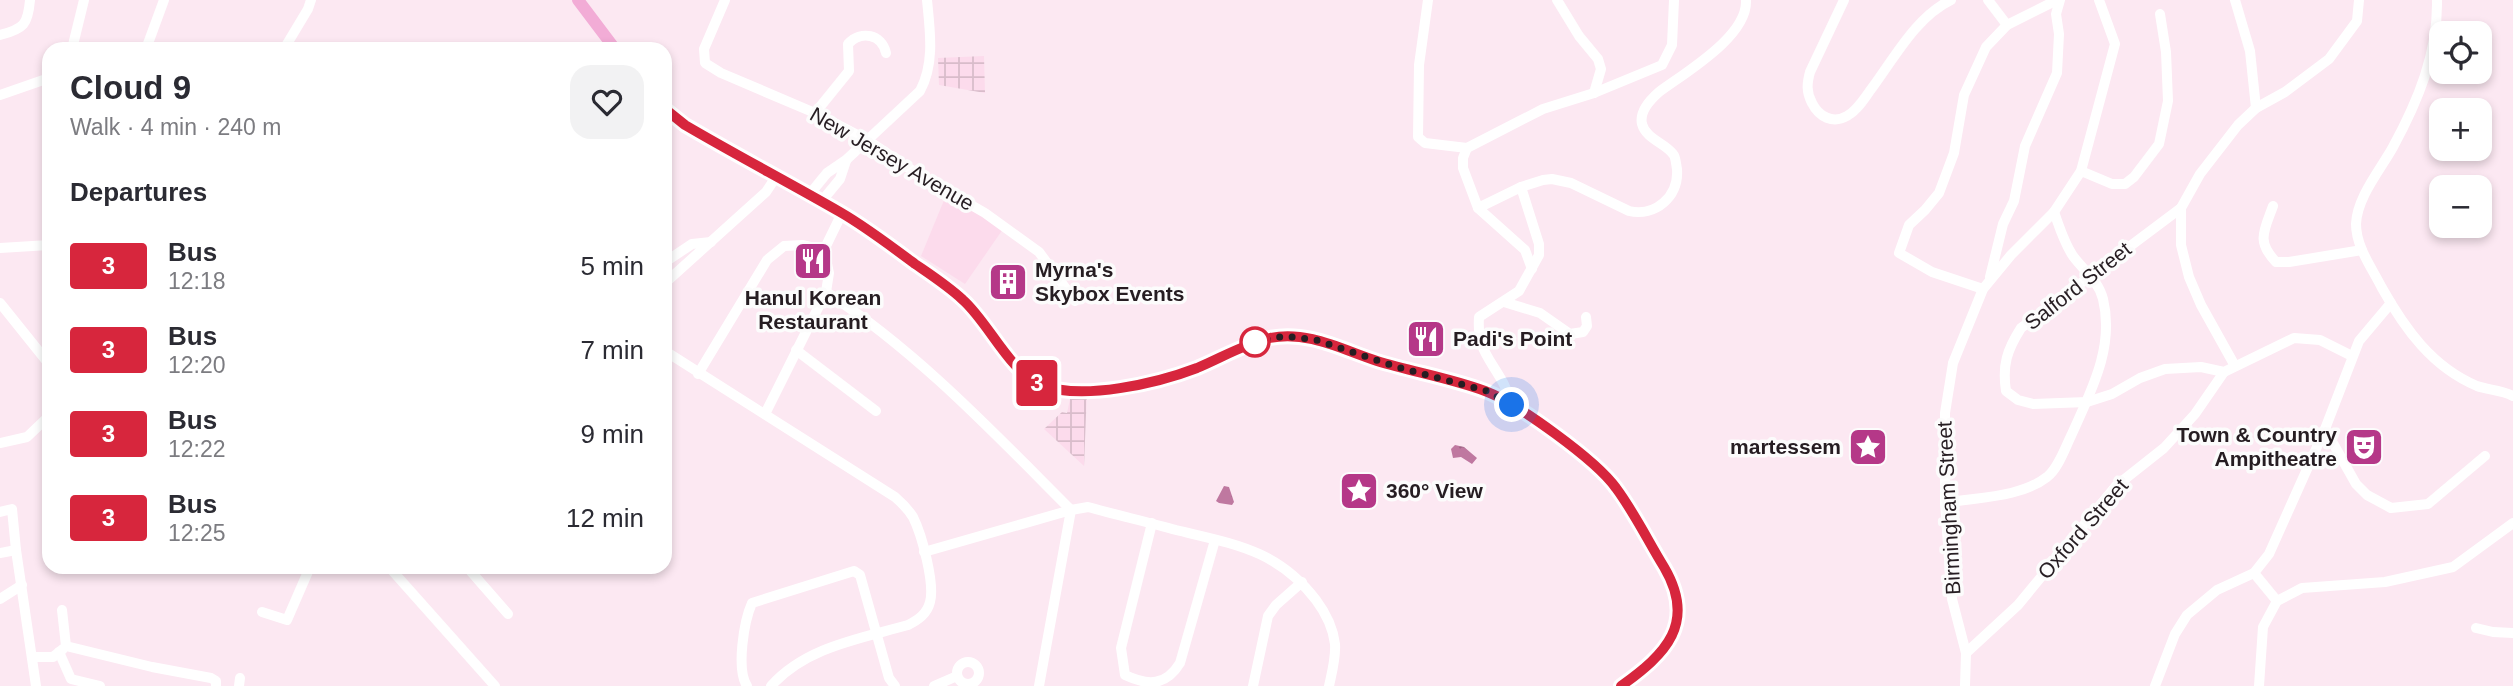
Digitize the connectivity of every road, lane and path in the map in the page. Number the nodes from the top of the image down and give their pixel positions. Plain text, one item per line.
1 (30, 0) edge
2 (85, 0) edge
3 (164, 0) edge
4 (311, 0) edge
5 (578, 0) edge
6 (724, 0) edge
7 (927, 0) edge
8 (1428, 0) edge
9 (1557, 0) edge
10 (1674, 0) edge
11 (1746, 0) edge
12 (1844, 0) edge
13 (1951, 0) edge
14 (1988, 0) edge
15 (2058, 0) edge
16 (2099, 0) edge
17 (2235, 0) edge
18 (2359, 0) edge
19 (2437, 0) edge
20 (2160, 13) dead end
21 (2007, 25) junction
22 (0, 35) edge
23 (74, 42) edge
24 (149, 42) edge
25 (288, 42) edge
26 (610, 42) edge
27 (886, 53) dead end
28 (42, 80) edge
29 (1594, 93) junction
30 (0, 95) edge
31 (2256, 108) junction
32 (815, 113) junction
33 (672, 115) edge
34 (867, 140) junction
35 (1467, 148) junction
36 (846, 160) junction
37 (2081, 171) junction
38 (776, 177) junction
39 (1521, 187) junction
40 (809, 195) junction
41 (821, 202) junction
42 (2273, 206) dead end
43 (1478, 208) junction
44 (2181, 208) junction
45 (2054, 212) junction
46 (842, 213) junction
47 (710, 242) junction
48 (42, 245) edge
49 (0, 248) edge
50 (824, 250) junction
51 (2362, 250) junction
52 (672, 257) edge
53 (1532, 269) junction
54 (2092, 276) junction
55 (672, 277) edge
56 (1986, 285) junction
57 (826, 292) junction
58 (1075, 301) dead end
59 (1504, 302) junction
60 (0, 303) edge
61 (2391, 303) junction
62 (1586, 317) dead end
63 (796, 350) junction
64 (42, 355) edge
65 (672, 356) edge
66 (2352, 356) junction
67 (2235, 366) junction
68 (2224, 372) junction
69 (698, 374) junction
70 (2513, 396) edge
71 (2087, 402) junction
72 (1512, 405) junction
73 (876, 411) dead end
74 (765, 414) junction
75 (42, 423) edge
76 (2325, 429) junction
77 (0, 443) edge
78 (2486, 456) dead end
79 (1945, 503) junction
80 (1071, 510) junction
81 (0, 512) edge
82 (1152, 523) junction
83 (2513, 523) edge
84 (1215, 540) junction
85 (16, 550) junction
86 (924, 552) junction
87 (0, 554) edge
88 (2255, 573) junction
89 (307, 574) edge
90 (395, 574) edge
91 (473, 574) edge
92 (1302, 582) junction
93 (22, 585) junction
94 (0, 599) edge
95 (2277, 601) junction
96 (62, 610) dead end
97 (262, 612) dead end
98 (508, 614) dead end
99 (2476, 628) dead end
100 (2513, 633) edge
101 (876, 634) junction
102 (63, 649) junction
103 (1966, 653) junction
104 (32, 657) junction
105 (957, 676) dead end
106 (35, 686) edge
107 (100, 686) edge
108 (216, 686) edge
109 (495, 686) edge
110 (747, 686) edge
111 (771, 686) edge
112 (895, 686) edge
113 (934, 686) edge
114 (1039, 686) edge
115 (1253, 686) edge
116 (1329, 686) edge
117 (1621, 686) edge
118 (1965, 686) edge
119 (2155, 686) edge
120 (2259, 686) edge

1 - 22 street
2 - 23 street
3 - 24 street
4 - 25 street
5 - 26 main road
6 - 32 street, New Jersey Avenue
7 - 34 street
8 - 35 street
9 - 29 street
10 - 29 street
11 - 39 street
12 - 13 street
14 - 21 street
15 - 21 street
15 - 56 street
16 - 37 street, Birmingham Street
17 - 31 street
18 - 31 street
19 - 51 street
20 - 37 street
21 - 56 street
27 - 32 street
28 - 30 street
29 - 35 street
31 - 44 street
32 - 34 street, New Jersey Avenue
33 - 38 main road
34 - 36 street
34 - 58 street, New Jersey Avenue
35 - 43 street
36 - 40 street
36 - 41 street
37 - 45 street, Birmingham Street
38 - 40 main road
38 - 47 street
39 - 43 street
39 - 53 street
40 - 41 main road
41 - 46 main road
42 - 51 street
43 - 53 street
44 - 54 street, Salford Street
44 - 67 street
45 - 54 street
45 - 56 street, Birmingham Street
46 - 50 street
46 - 72 main road
47 - 52 street
47 - 55 street
48 - 49 street
50 - 57 street
50 - 69 street
51 - 61 street
53 - 59 street
54 - 71 street
54 - 71 street, Salford Street
56 - 79 street, Birmingham Street
57 - 63 street
57 - 80 street
59 - 62 street
59 - 72 street
60 - 64 street
61 - 66 street
61 - 70 street
63 - 73 street
63 - 74 street
65 - 69 street
66 - 67 street
66 - 76 street
67 - 68 street
68 - 71 street, Salford Street
68 - 103 street, Oxford Street
69 - 74 street
71 - 79 street
72 - 117 main road
74 - 86 street
75 - 77 street
76 - 78 street
76 - 88 street
79 - 103 street, Birmingham Street
80 - 82 street
80 - 86 street
80 - 114 street
81 - 85 street
82 - 84 street
82 - 84 street
83 - 95 street
84 - 92 street
85 - 87 street
85 - 93 street
86 - 101 street
88 - 95 street
88 - 119 street
89 - 97 street
90 - 109 street
91 - 98 street
92 - 115 street
92 - 116 street
93 - 94 street
93 - 104 street
95 - 120 street
96 - 102 street
99 - 100 street
101 - 110 street
101 - 111 street
101 - 112 street
102 - 104 street
102 - 107 street
102 - 108 street
103 - 118 street, Birmingham Street
104 - 106 street
105 - 113 street

